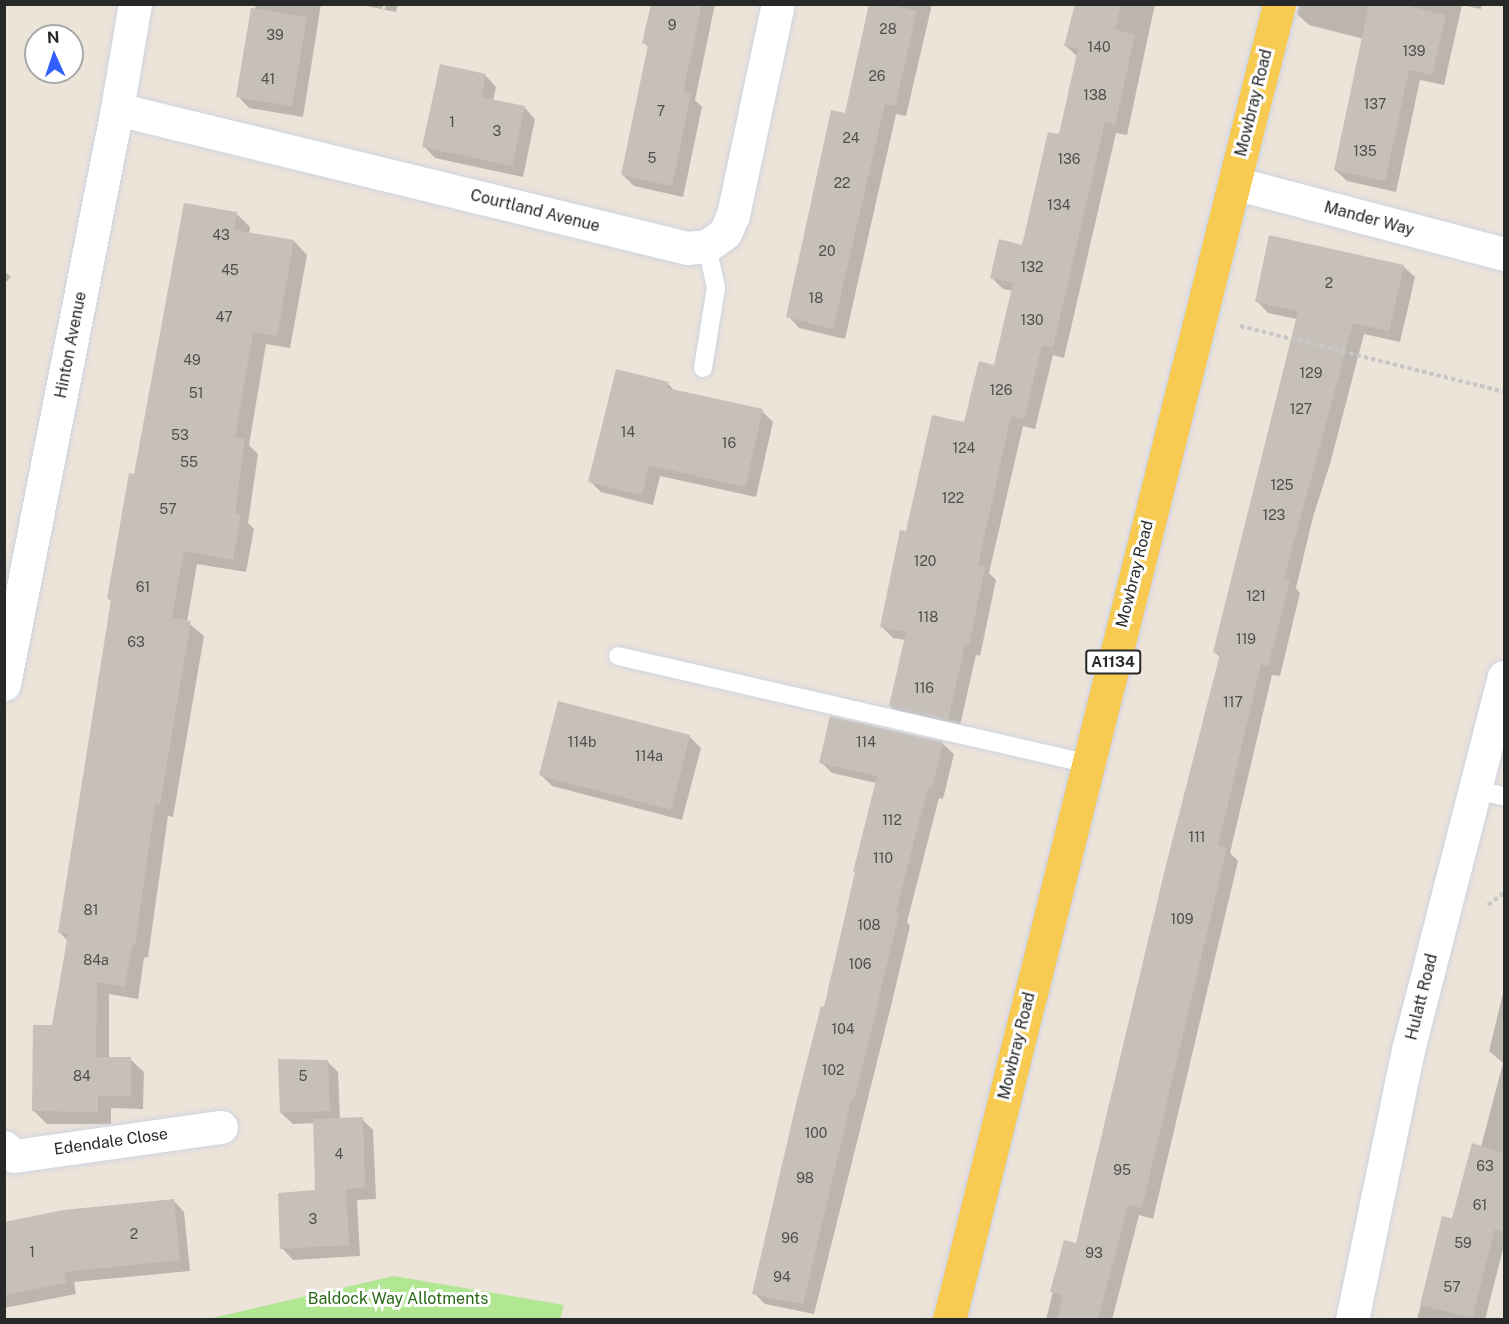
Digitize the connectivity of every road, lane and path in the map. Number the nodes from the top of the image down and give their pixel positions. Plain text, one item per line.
1 (135, 4) edge
2 (1278, 4) edge
3 (777, 8) dead end
4 (117, 109) junction
5 (1234, 183) junction
6 (707, 246) junction
7 (1504, 254) edge
8 (1200, 316) junction
9 (703, 368) dead end
10 (1504, 392) edge
11 (618, 656) dead end
12 (1504, 677) edge
13 (4, 684) edge
14 (1087, 763) junction
15 (1490, 793) edge
16 (221, 1127) dead end
17 (4, 1147) edge
18 (949, 1320) edge
19 (1352, 1320) edge

1 - 4 street, Hinton Avenue
2 - 5 main road, Mowbray Road / A1134
3 - 6 street
4 - 6 street, Courtland Avenue
4 - 13 street, Hinton Avenue
5 - 7 street, Mander Way
5 - 8 main road, Mowbray Road / A1134
6 - 9 lane
8 - 10 path
8 - 14 main road, Mowbray Road / A1134
11 - 14 lane
12 - 15 street, Hulatt Road
14 - 18 main road, Mowbray Road / A1134
15 - 19 street, Hulatt Road
16 - 17 street, Edendale Close

